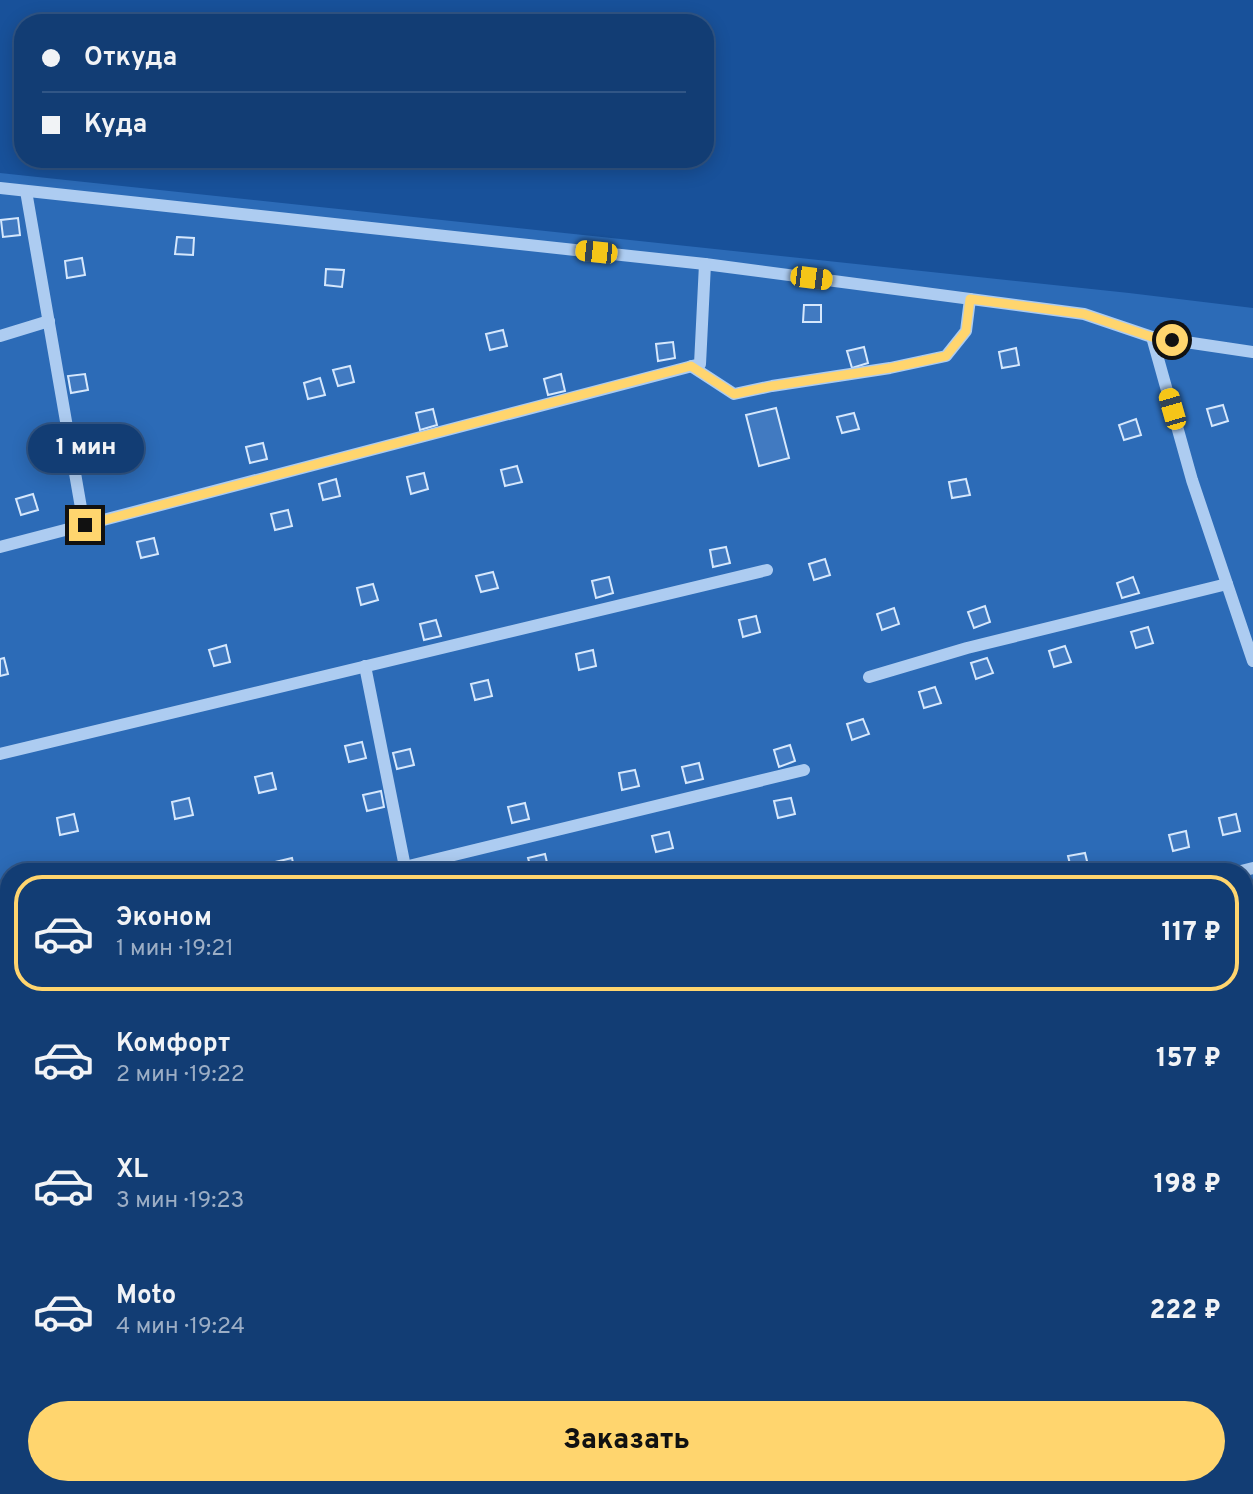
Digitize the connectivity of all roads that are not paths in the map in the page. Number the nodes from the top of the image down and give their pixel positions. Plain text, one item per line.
1 (0, 188) edge
2 (26, 191) junction
3 (705, 264) junction
4 (970, 299) junction
5 (49, 321) junction
6 (0, 336) edge
7 (1152, 337) junction
8 (1253, 352) edge
9 (691, 366) junction
10 (85, 525) junction
11 (0, 547) edge
12 (767, 569) dead end
13 (1227, 584) junction
14 (1253, 662) edge
15 (365, 666) junction
16 (869, 677) dead end
17 (0, 754) edge
18 (804, 770) dead end
19 (404, 863) edge
20 (429, 863) edge

1 - 2 lane
2 - 3 lane
2 - 5 lane
3 - 4 lane
3 - 9 lane
4 - 7 lane
4 - 9 lane
5 - 6 lane
5 - 10 lane
7 - 8 lane
7 - 13 lane
9 - 10 lane
10 - 11 lane
12 - 15 lane
13 - 14 lane
13 - 16 lane
15 - 17 lane
15 - 19 lane
18 - 20 lane

